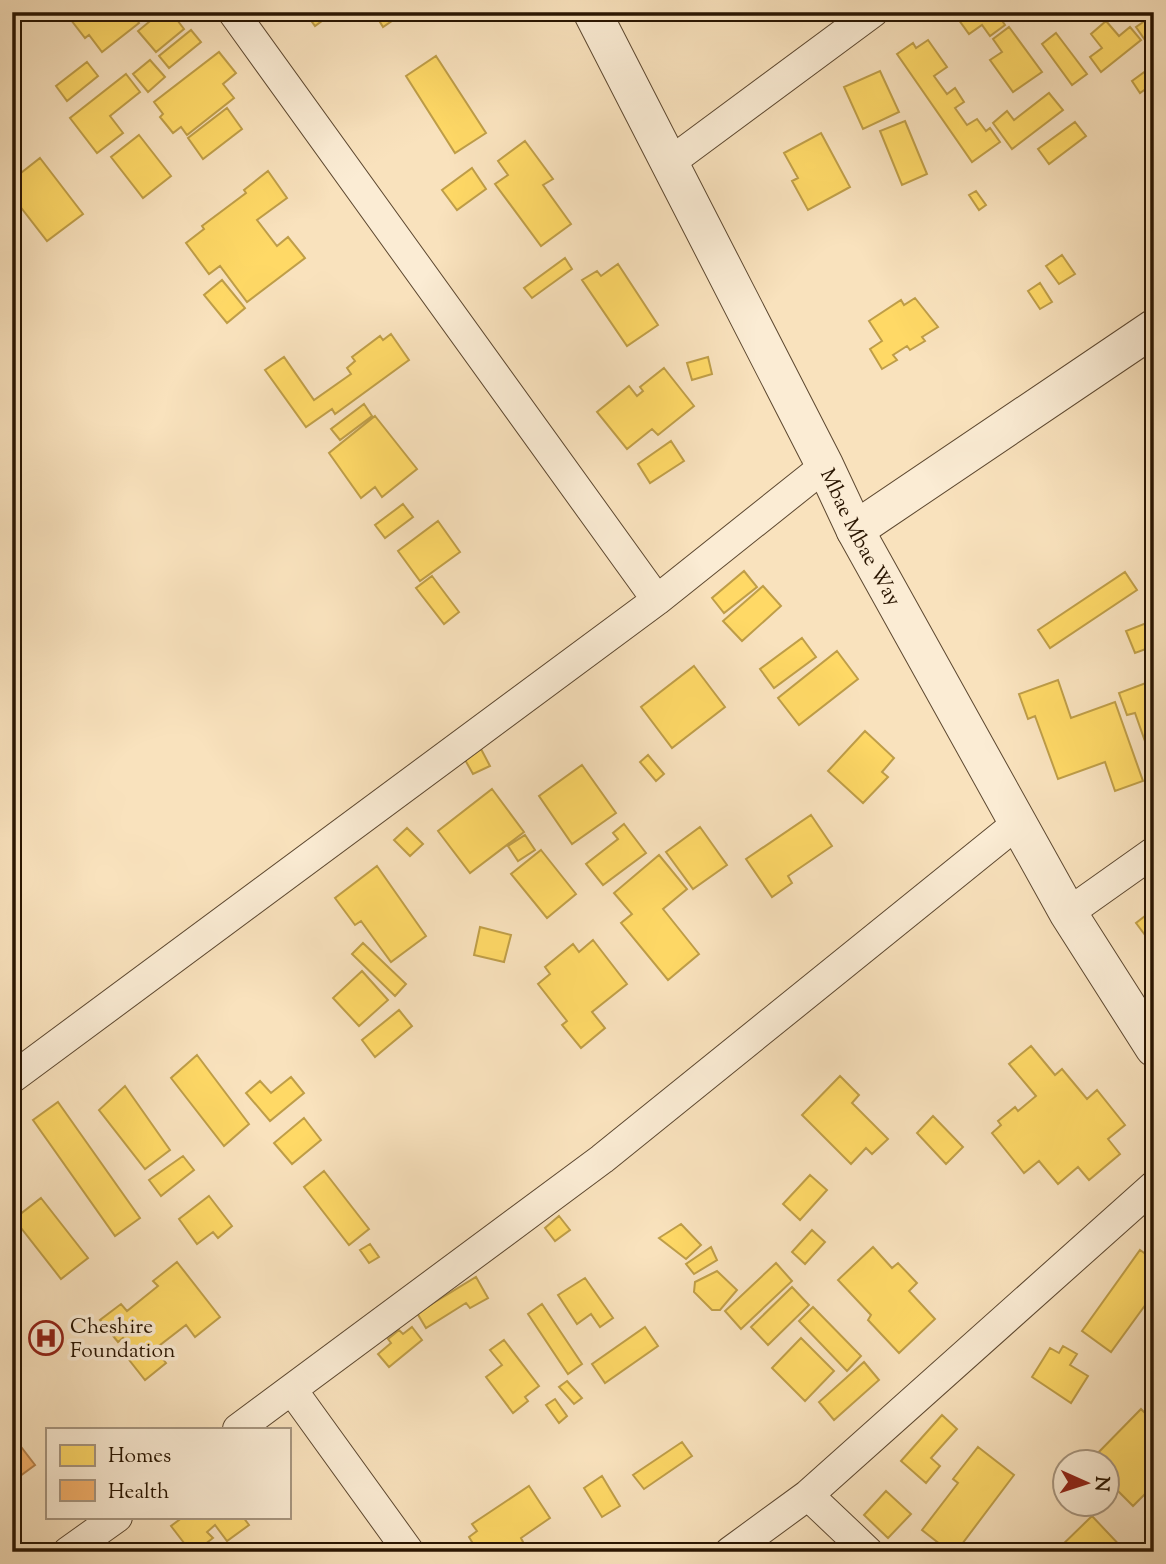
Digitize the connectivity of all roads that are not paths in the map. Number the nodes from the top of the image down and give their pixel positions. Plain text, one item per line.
1 (233, 12) edge
2 (592, 12) edge
3 (873, 12) edge
4 (668, 163) junction
5 (1154, 327) edge
6 (825, 466) junction
7 (855, 530) junction
8 (657, 600) junction
9 (1018, 823) junction
10 (1154, 852) edge
11 (1068, 913) junction
12 (1154, 1048) edge
13 (12, 1078) edge
14 (1154, 1186) edge
15 (292, 1390) junction
16 (239, 1428) edge
17 (808, 1495) junction
18 (116, 1518) edge
19 (68, 1552) edge
20 (409, 1552) edge
21 (730, 1552) edge
22 (868, 1552) edge

1 - 8 street
2 - 4 street, Mbae Mbae Way
3 - 4 street
4 - 6 street, Mbae Mbae Way
5 - 7 street
6 - 7 street, Mbae Mbae Way
6 - 8 street
7 - 9 street, Mbae Mbae Way
8 - 13 street
9 - 11 street, Mbae Mbae Way
9 - 15 street
10 - 11 street
11 - 12 street, Mbae Mbae Way
14 - 17 street
15 - 16 street
15 - 20 street
17 - 21 street
17 - 22 street
18 - 19 street

